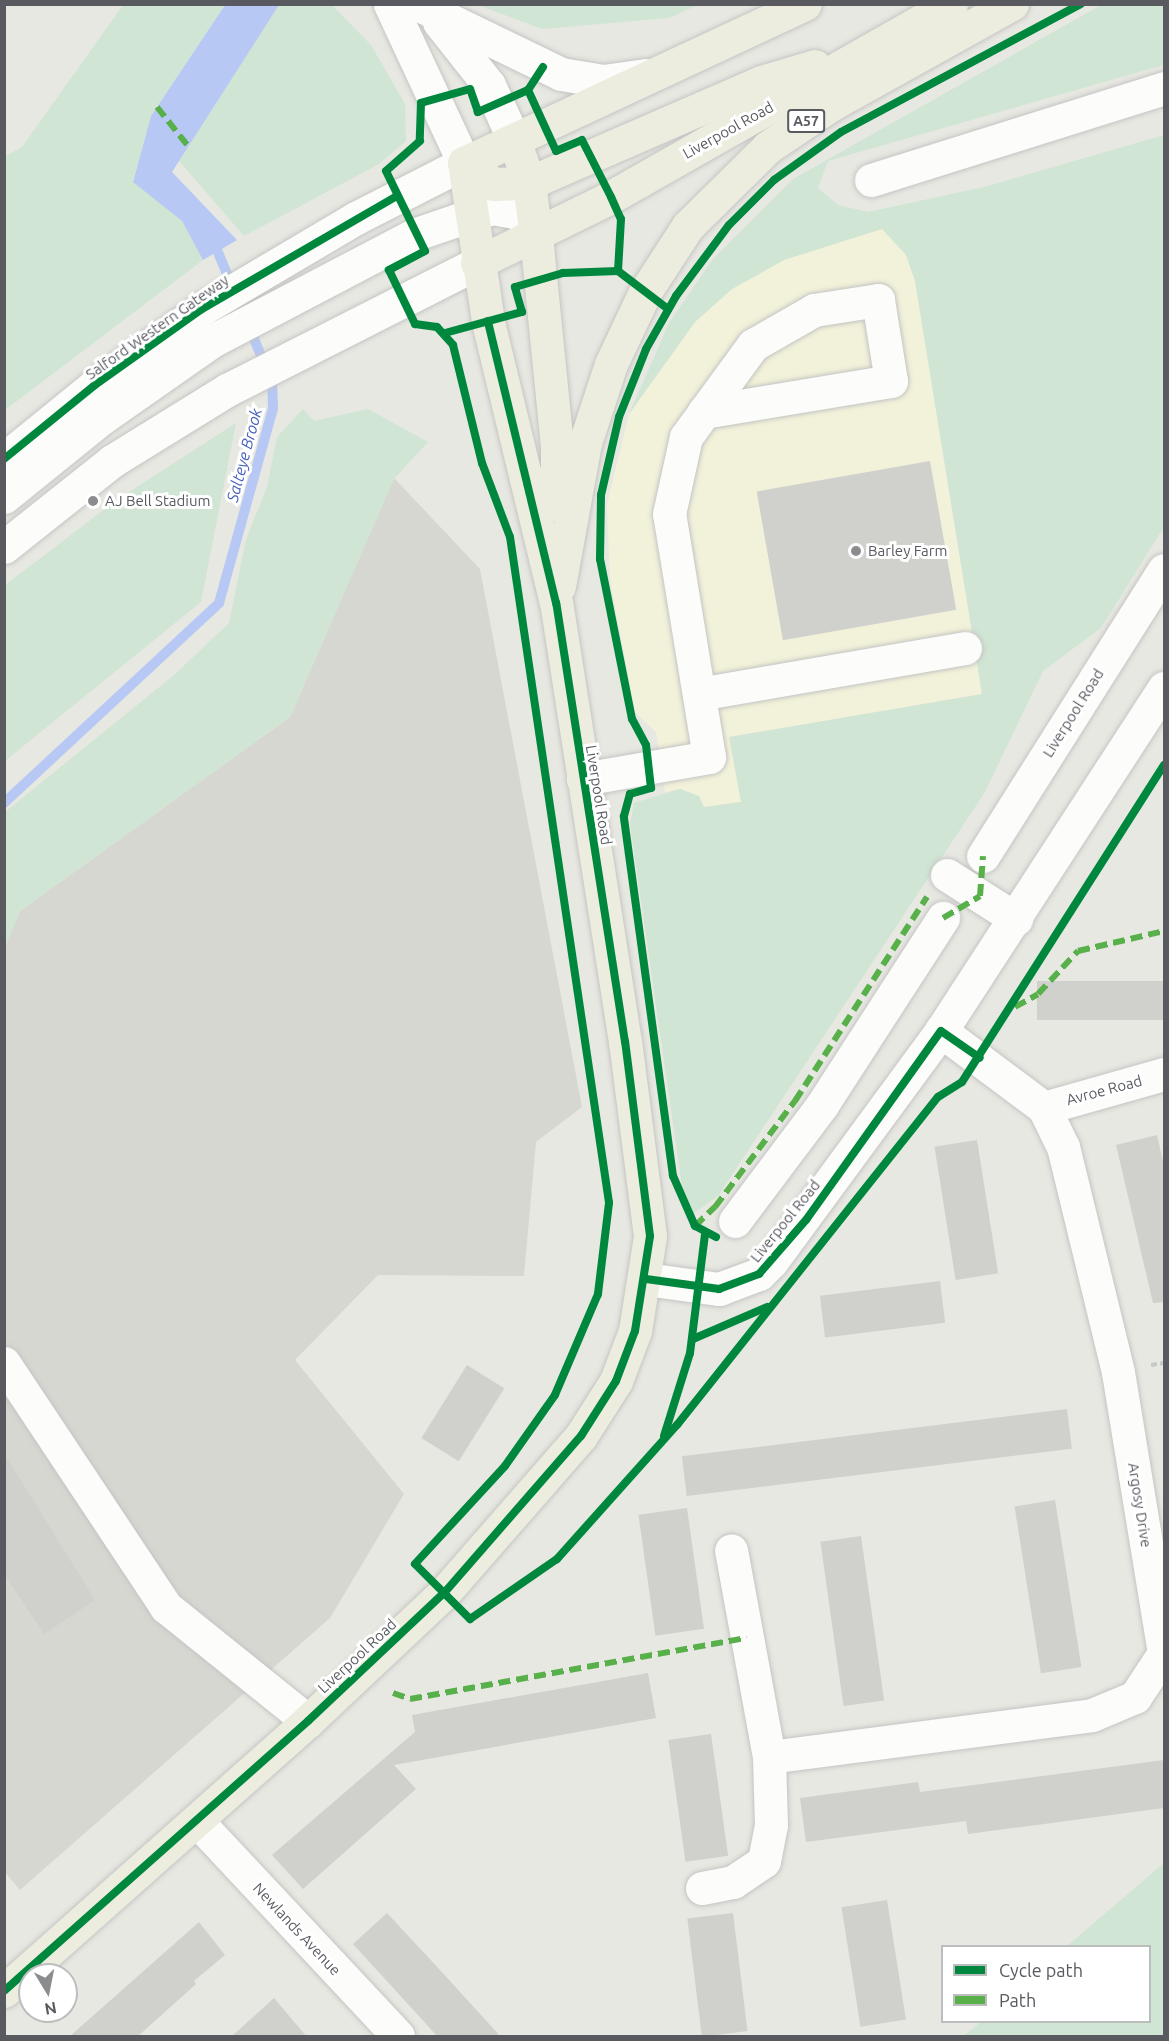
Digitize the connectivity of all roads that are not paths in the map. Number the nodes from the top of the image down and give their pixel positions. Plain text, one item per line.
1 (390, 4) edge
2 (805, 4) edge
3 (951, 4) edge
4 (1012, 4) edge
5 (425, 9) edge
6 (871, 49) junction
7 (669, 70) junction
8 (1164, 88) edge
9 (513, 140) junction
10 (464, 163) junction
11 (871, 180) dead end
12 (528, 183) junction
13 (473, 212) junction
14 (536, 236) junction
15 (477, 263) junction
16 (704, 412) junction
17 (4, 459) edge
18 (4, 496) edge
19 (4, 547) edge
20 (1164, 570) edge
21 (556, 603) junction
22 (965, 648) dead end
23 (1164, 688) edge
24 (699, 694) junction
25 (583, 779) junction
26 (983, 856) dead end
27 (947, 875) dead end
28 (943, 918) dead end
29 (1016, 919) junction
30 (941, 1031) junction
31 (1164, 1074) edge
32 (1044, 1108) junction
33 (735, 1221) dead end
34 (646, 1279) junction
35 (4, 1363) edge
36 (731, 1551) dead end
37 (1161, 1611) edge
38 (308, 1721) junction
39 (769, 1757) junction
40 (197, 1821) junction
41 (702, 1888) dead end
42 (4, 1991) edge
43 (398, 2037) edge

1 - 10 street
2 - 7 highway
3 - 6 highway, Liverpool Road / A57
4 - 21 highway, A57
5 - 7 street
5 - 9 street
6 - 12 highway, A57
6 - 14 highway, Liverpool Road / A57
7 - 9 highway
8 - 11 street
9 - 10 highway
9 - 12 highway, Liverpool Road / A57
10 - 12 highway, A57
10 - 13 highway, Liverpool Road / A57
10 - 17 street, Salford Western Gateway
12 - 14 highway, Liverpool Road / A57
13 - 14 street
13 - 15 highway, Liverpool Road / A57
13 - 18 street
14 - 15 highway, Liverpool Road / A57
14 - 21 highway, Liverpool Road / A57
15 - 19 street
15 - 21 highway, Liverpool Road / A57
16 - 16 street
16 - 24 street
20 - 26 street, Liverpool Road
21 - 25 highway, Liverpool Road / A57
22 - 24 street
23 - 29 street, Liverpool Road
24 - 25 street
25 - 34 highway, Liverpool Road / A57
27 - 29 street
28 - 33 street
29 - 30 street, Liverpool Road
30 - 32 street, Argosy Drive
30 - 34 street, Liverpool Road
31 - 32 street, Avroe Road
32 - 37 street, Argosy Drive
34 - 38 highway, Liverpool Road / A57
35 - 38 street
36 - 39 street
37 - 39 street, Argosy Drive
38 - 40 highway, Liverpool Road / A57
39 - 41 street
40 - 42 highway, Liverpool Road / A57
40 - 43 street, Newlands Avenue

